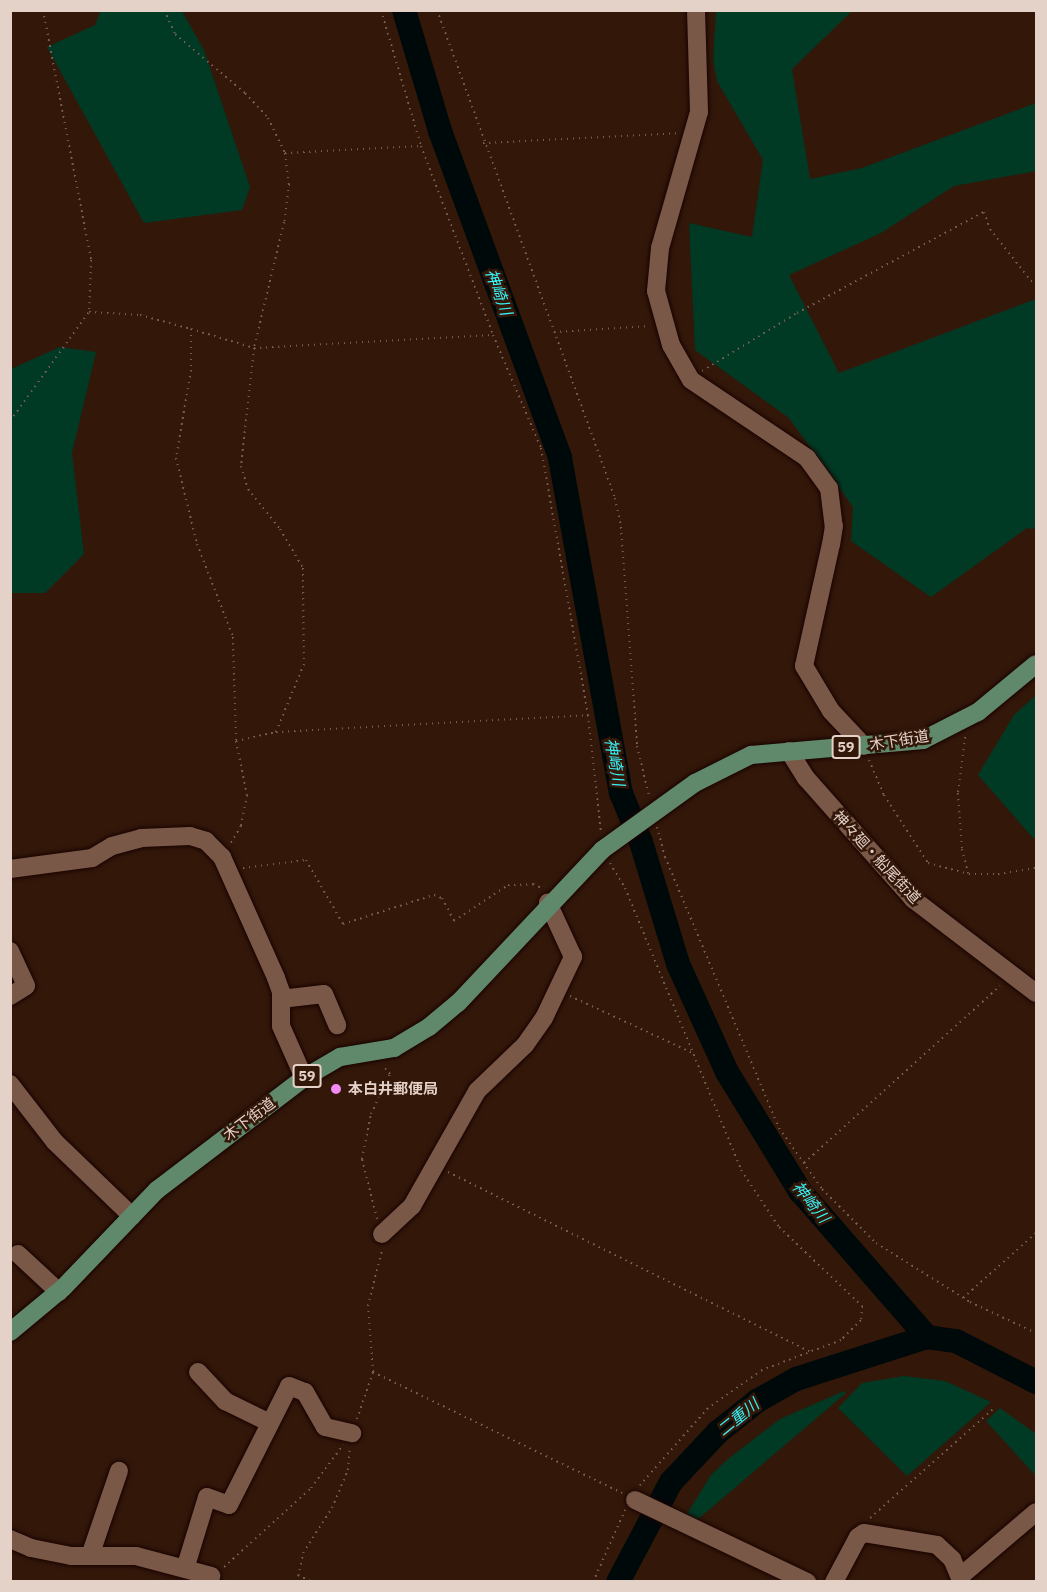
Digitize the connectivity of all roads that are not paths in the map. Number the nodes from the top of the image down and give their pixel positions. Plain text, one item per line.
1 (696, 10) edge
2 (1036, 664) edge
3 (864, 746) junction
4 (789, 751) junction
5 (10, 869) edge
6 (553, 899) junction
7 (10, 951) edge
8 (1036, 993) edge
9 (10, 996) edge
10 (281, 999) junction
11 (337, 1025) dead end
12 (304, 1078) junction
13 (10, 1084) edge
14 (132, 1216) junction
15 (382, 1234) road end
16 (18, 1254) dead end
17 (59, 1292) junction
18 (10, 1332) edge
19 (198, 1372) dead end
20 (270, 1423) junction
21 (352, 1433) road end
22 (119, 1471) dead end
23 (633, 1499) road end
24 (1036, 1512) edge
25 (10, 1539) edge
26 (90, 1556) junction
27 (185, 1569) junction
28 (211, 1576) road end
29 (962, 1578) edge
30 (807, 1581) edge
31 (834, 1581) edge

1 - 3 street
2 - 3 main road, 木下街道 / 59
3 - 4 main road, 木下街道 / 59
4 - 6 main road, 木下街道 / 59
4 - 8 street, 神々廻・船尾街道
5 - 10 street
6 - 12 main road, 木下街道 / 59
6 - 15 street
7 - 9 street
10 - 11 street
10 - 12 street
12 - 14 main road, 木下街道 / 59
13 - 14 street
14 - 17 main road, 木下街道 / 59
16 - 17 street
17 - 18 main road, 木下街道 / 59
19 - 20 street
20 - 21 street
20 - 27 street
22 - 26 street
23 - 30 street
24 - 29 street
25 - 26 street
26 - 27 street
27 - 28 street
29 - 31 street

